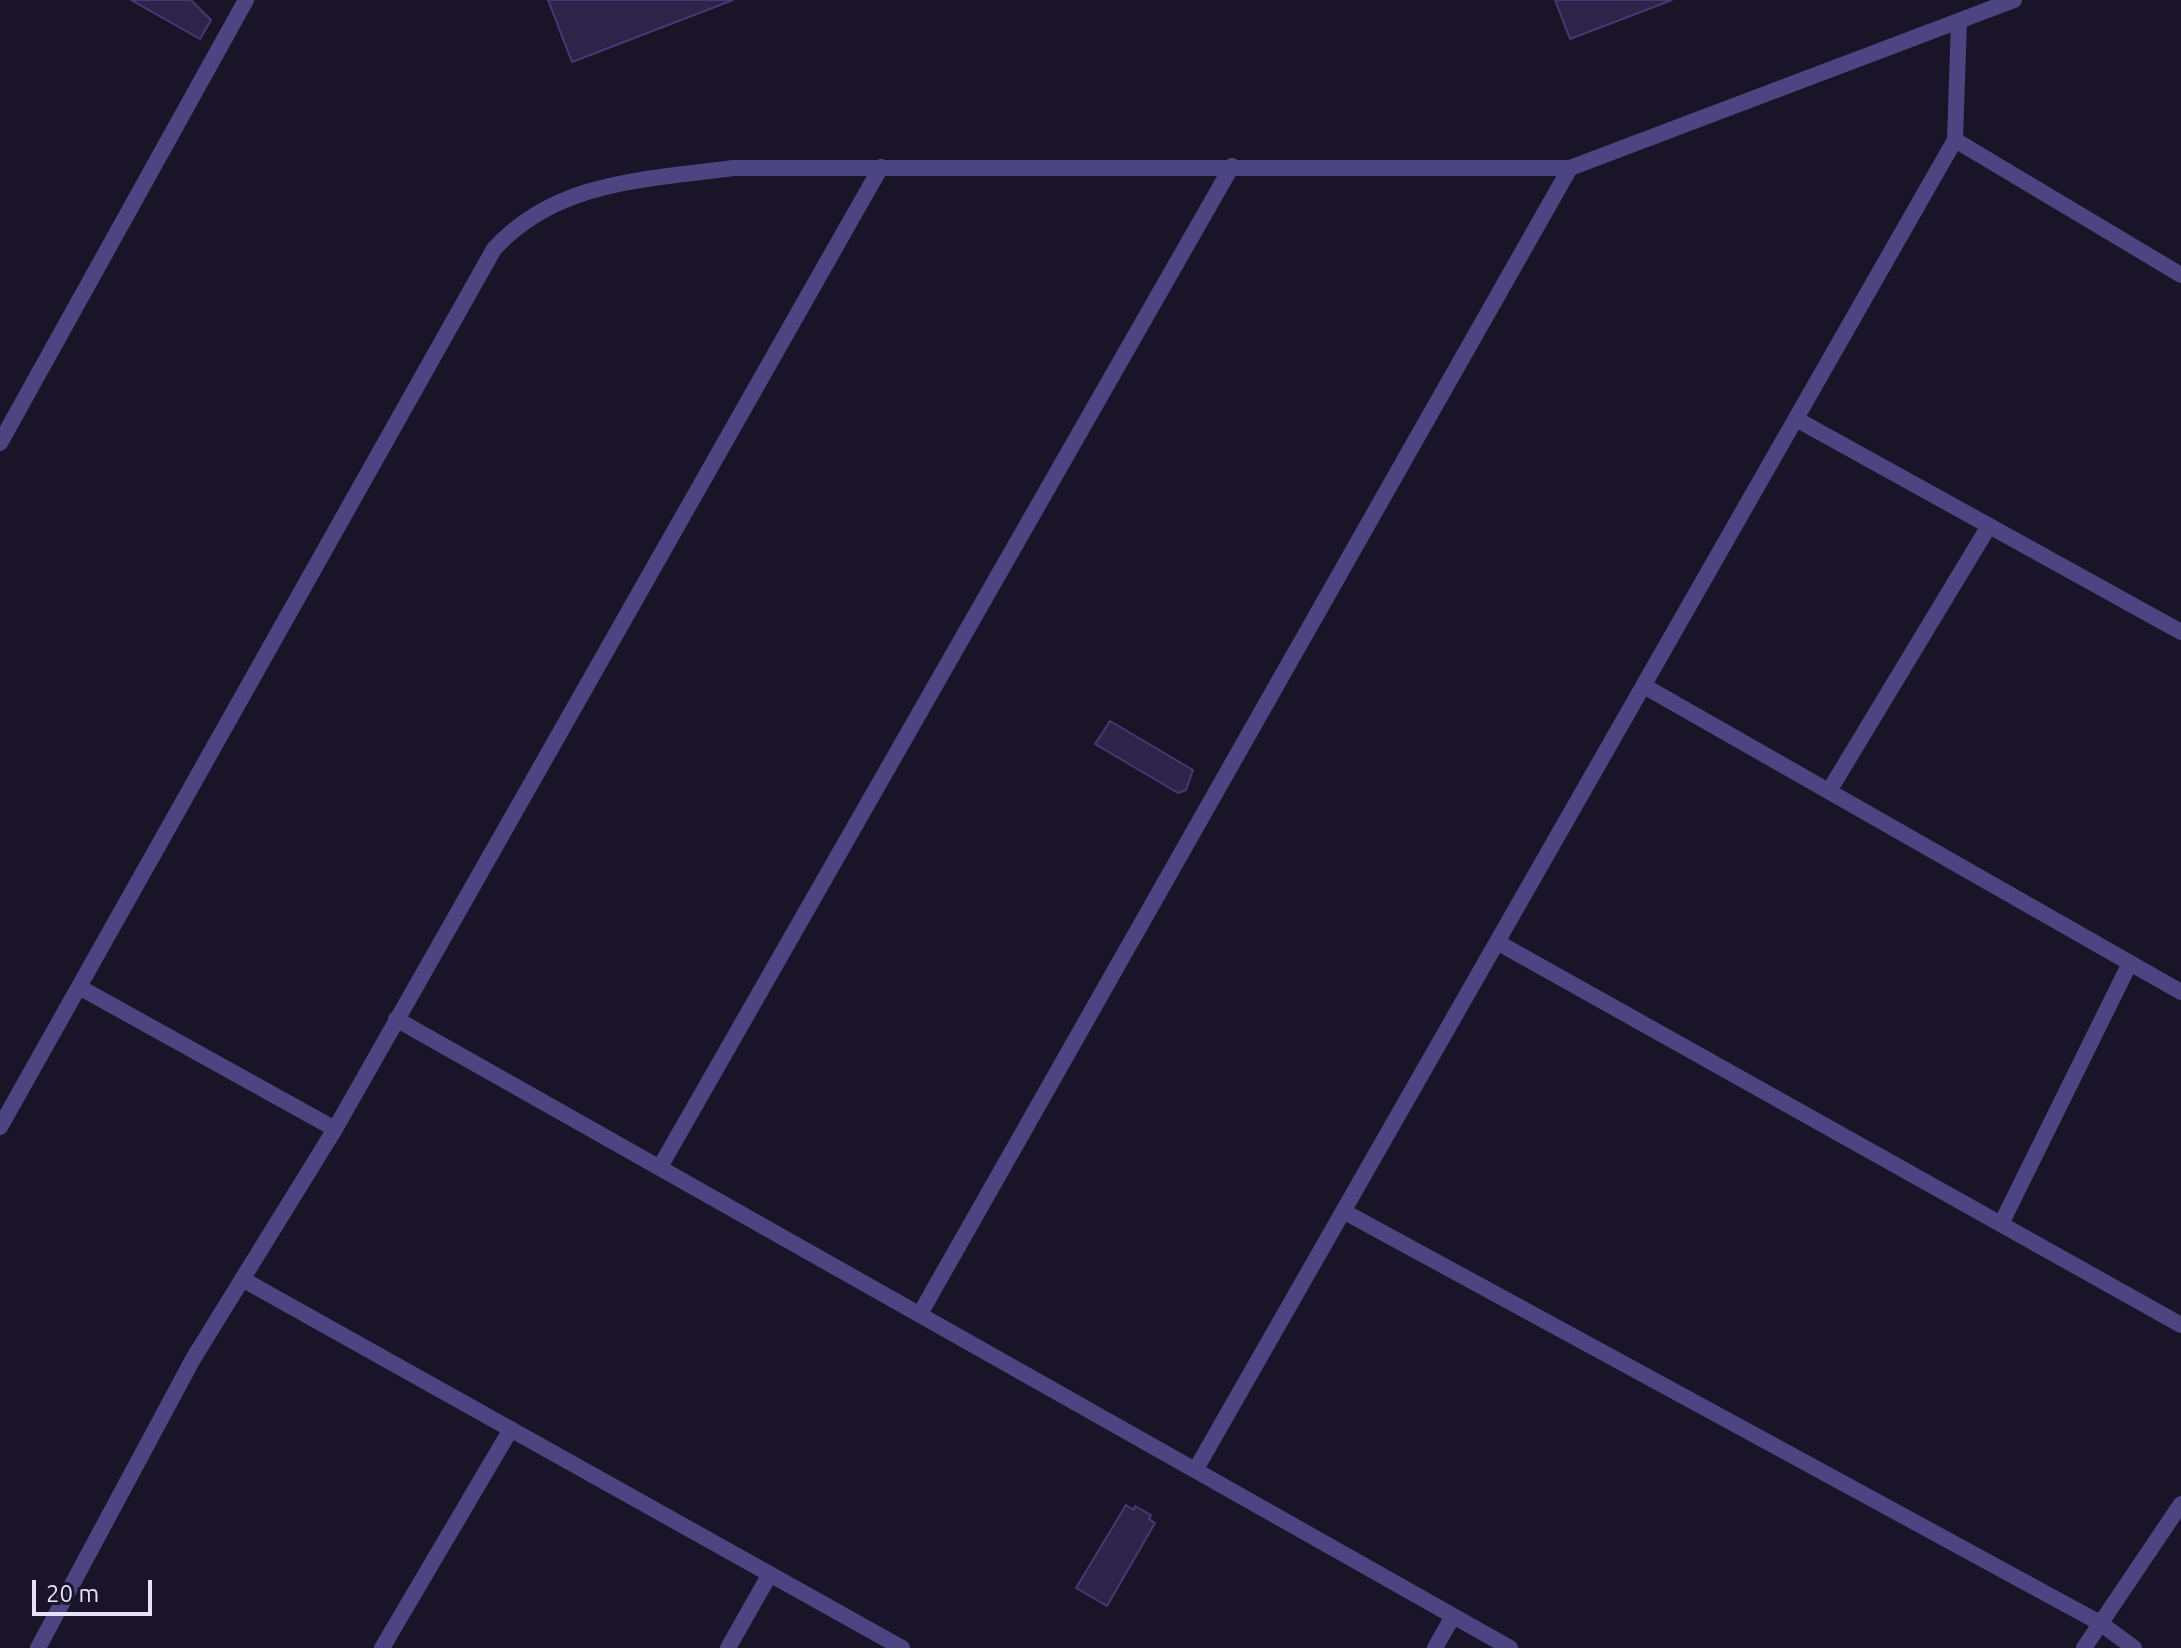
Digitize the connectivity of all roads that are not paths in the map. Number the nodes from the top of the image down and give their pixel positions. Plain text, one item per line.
1 (246, 0) edge
2 (2014, 0) edge
3 (1959, 21) junction
4 (1955, 140) junction
5 (1232, 166) junction
6 (881, 167) junction
7 (1570, 168) junction
8 (2181, 275) edge
9 (1796, 419) junction
10 (0, 443) edge
11 (1989, 526) junction
12 (2181, 632) edge
13 (1644, 686) junction
14 (1829, 791) junction
15 (1497, 942) junction
16 (2130, 963) junction
17 (79, 987) junction
18 (2181, 992) edge
19 (396, 1019) junction
20 (0, 1127) edge
21 (335, 1129) junction
22 (660, 1167) junction
23 (1343, 1211) junction
24 (2001, 1224) junction
25 (242, 1279) junction
26 (921, 1312) junction
27 (2181, 1325) edge
28 (511, 1429) junction
29 (1196, 1469) junction
30 (2181, 1504) edge
31 (770, 1574) junction
32 (1453, 1616) junction
33 (2100, 1623) junction
34 (38, 1648) edge
35 (382, 1648) edge
36 (728, 1648) edge
37 (902, 1648) edge
38 (1435, 1648) edge
39 (1510, 1648) edge
40 (2084, 1648) edge
41 (2134, 1648) edge

1 - 10 street
2 - 3 street
3 - 4 street
3 - 7 street
4 - 8 street
4 - 9 street
5 - 6 street
5 - 7 street
5 - 22 street
6 - 17 street
6 - 19 street
7 - 26 street
9 - 11 street
9 - 13 street
11 - 12 street
11 - 14 street
13 - 14 street
13 - 15 street
14 - 16 street
15 - 23 street
15 - 24 street
16 - 18 street
16 - 24 street
17 - 20 street
17 - 21 street
19 - 21 street
19 - 22 street
21 - 25 street
22 - 26 street
23 - 29 street
23 - 33 street
24 - 27 street
25 - 28 street
25 - 34 street
26 - 29 street
28 - 31 street
28 - 35 street
29 - 32 street
30 - 33 street
31 - 36 street
31 - 37 street
32 - 38 street
32 - 39 street
33 - 40 street
33 - 41 street

